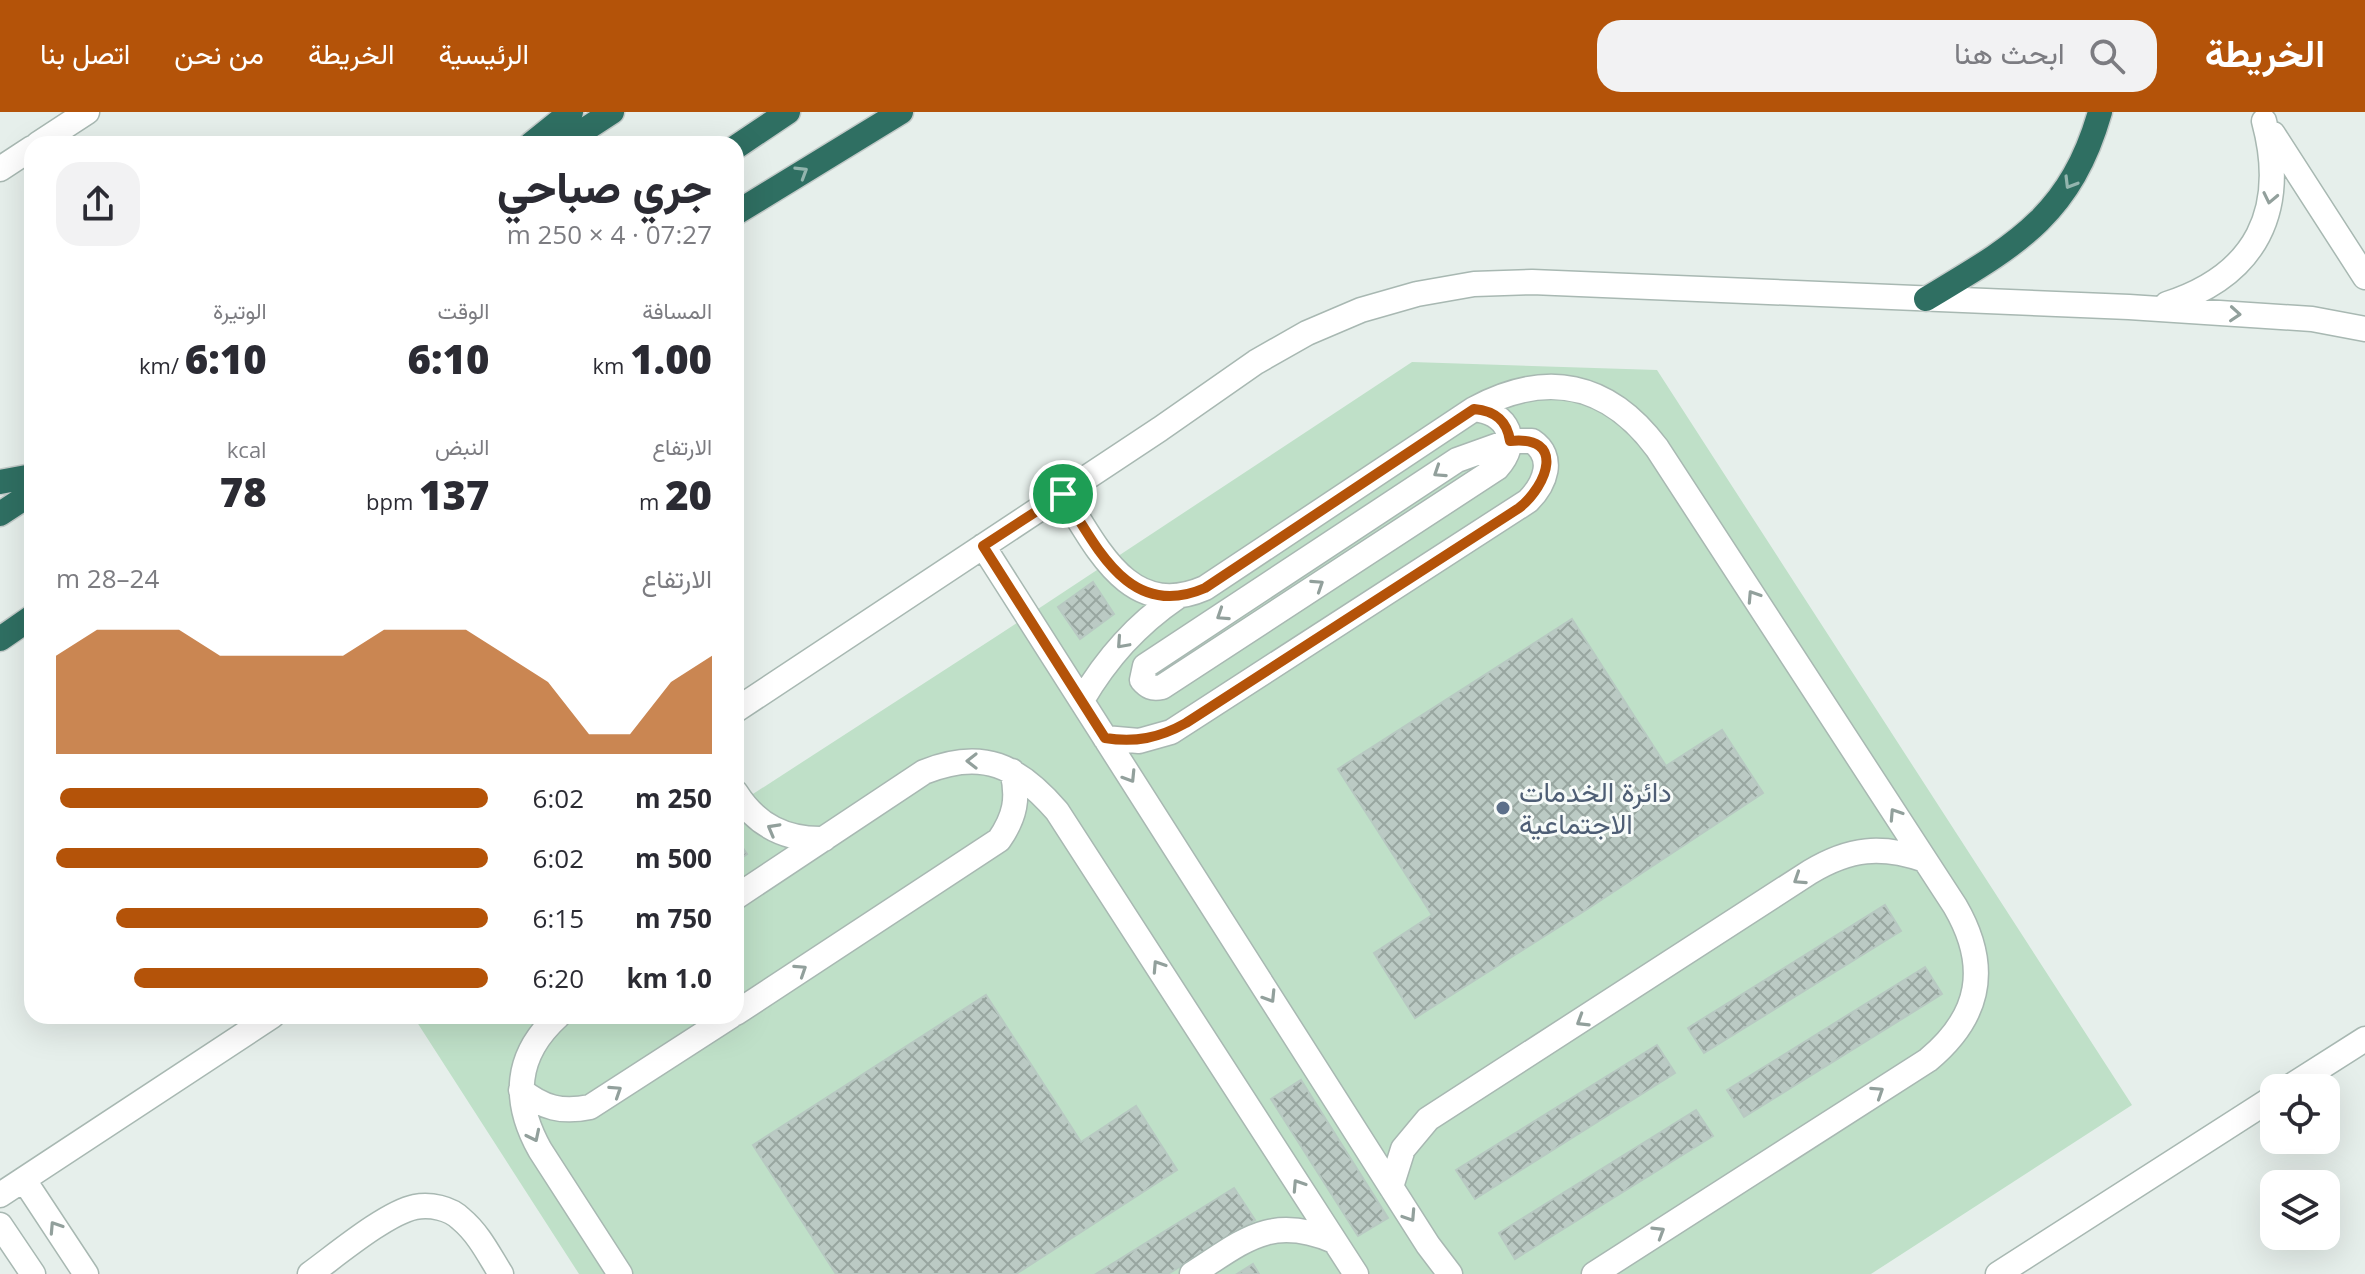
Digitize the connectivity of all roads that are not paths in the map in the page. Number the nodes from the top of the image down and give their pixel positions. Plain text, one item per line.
1 (87, 112) edge
2 (571, 112) edge
3 (612, 112) edge
4 (788, 112) edge
5 (901, 112) edge
6 (2100, 112) edge
7 (2262, 117) edge
8 (50, 136) edge
9 (541, 136) edge
10 (575, 136) edge
11 (744, 142) edge
12 (24, 153) edge
13 (0, 169) edge
14 (744, 208) edge
15 (2365, 277) edge
16 (1926, 299) junction
17 (2129, 307) junction
18 (2365, 329) edge
19 (1474, 409) junction
20 (1510, 441) junction
21 (24, 478) edge
22 (0, 482) edge
23 (1063, 494) junction
24 (24, 498) edge
25 (0, 514) edge
26 (983, 546) junction
27 (1177, 597) junction
28 (24, 622) edge
29 (0, 639) edge
30 (1082, 700) junction
31 (744, 705) edge
32 (1105, 738) junction
33 (1012, 771) junction
34 (744, 804) edge
35 (824, 839) junction
36 (1925, 860) junction
37 (744, 892) edge
38 (744, 1007) edge
39 (260, 1024) edge
40 (549, 1024) edge
41 (719, 1024) edge
42 (2365, 1039) edge
43 (2310, 1074) edge
44 (521, 1090) junction
45 (2260, 1106) edge
46 (24, 1180) junction
47 (1391, 1187) junction
48 (0, 1195) edge
49 (0, 1225) edge
50 (1334, 1241) junction
51 (33, 1274) edge
52 (86, 1274) edge
53 (310, 1274) edge
54 (501, 1274) edge
55 (620, 1274) edge
56 (1192, 1274) edge
57 (1356, 1274) edge
58 (1450, 1274) edge
59 (1594, 1274) edge
60 (1998, 1274) edge

1 - 8 street
2 - 9 highway
3 - 10 highway
4 - 11 highway
14 -> 5 highway
6 -> 16 highway
7 - 15 street
7 -> 17 street
12 - 13 street
16 - 17 street
16 - 23 street
17 -> 18 street
19 - 20 street
19 - 27 street
36 -> 19 street
20 -> 20 street
20 - 32 street
21 - 22 highway
23 - 26 street
23 - 27 street
24 - 25 highway
26 - 30 street
26 - 31 street
27 -> 30 street
28 - 29 highway
30 - 32 street
32 -> 47 street
33 -> 35 street
38 -> 33 street
50 -> 33 street
35 -> 34 street
35 - 37 street
36 -> 47 street
59 -> 36 street
39 - 46 street
40 - 44 street
44 -> 41 street
42 - 43 street
44 -> 55 street
45 - 60 street
46 - 48 street
52 -> 46 street
47 -> 58 street
49 - 51 street
50 - 56 street
50 - 57 street
53 - 54 street

